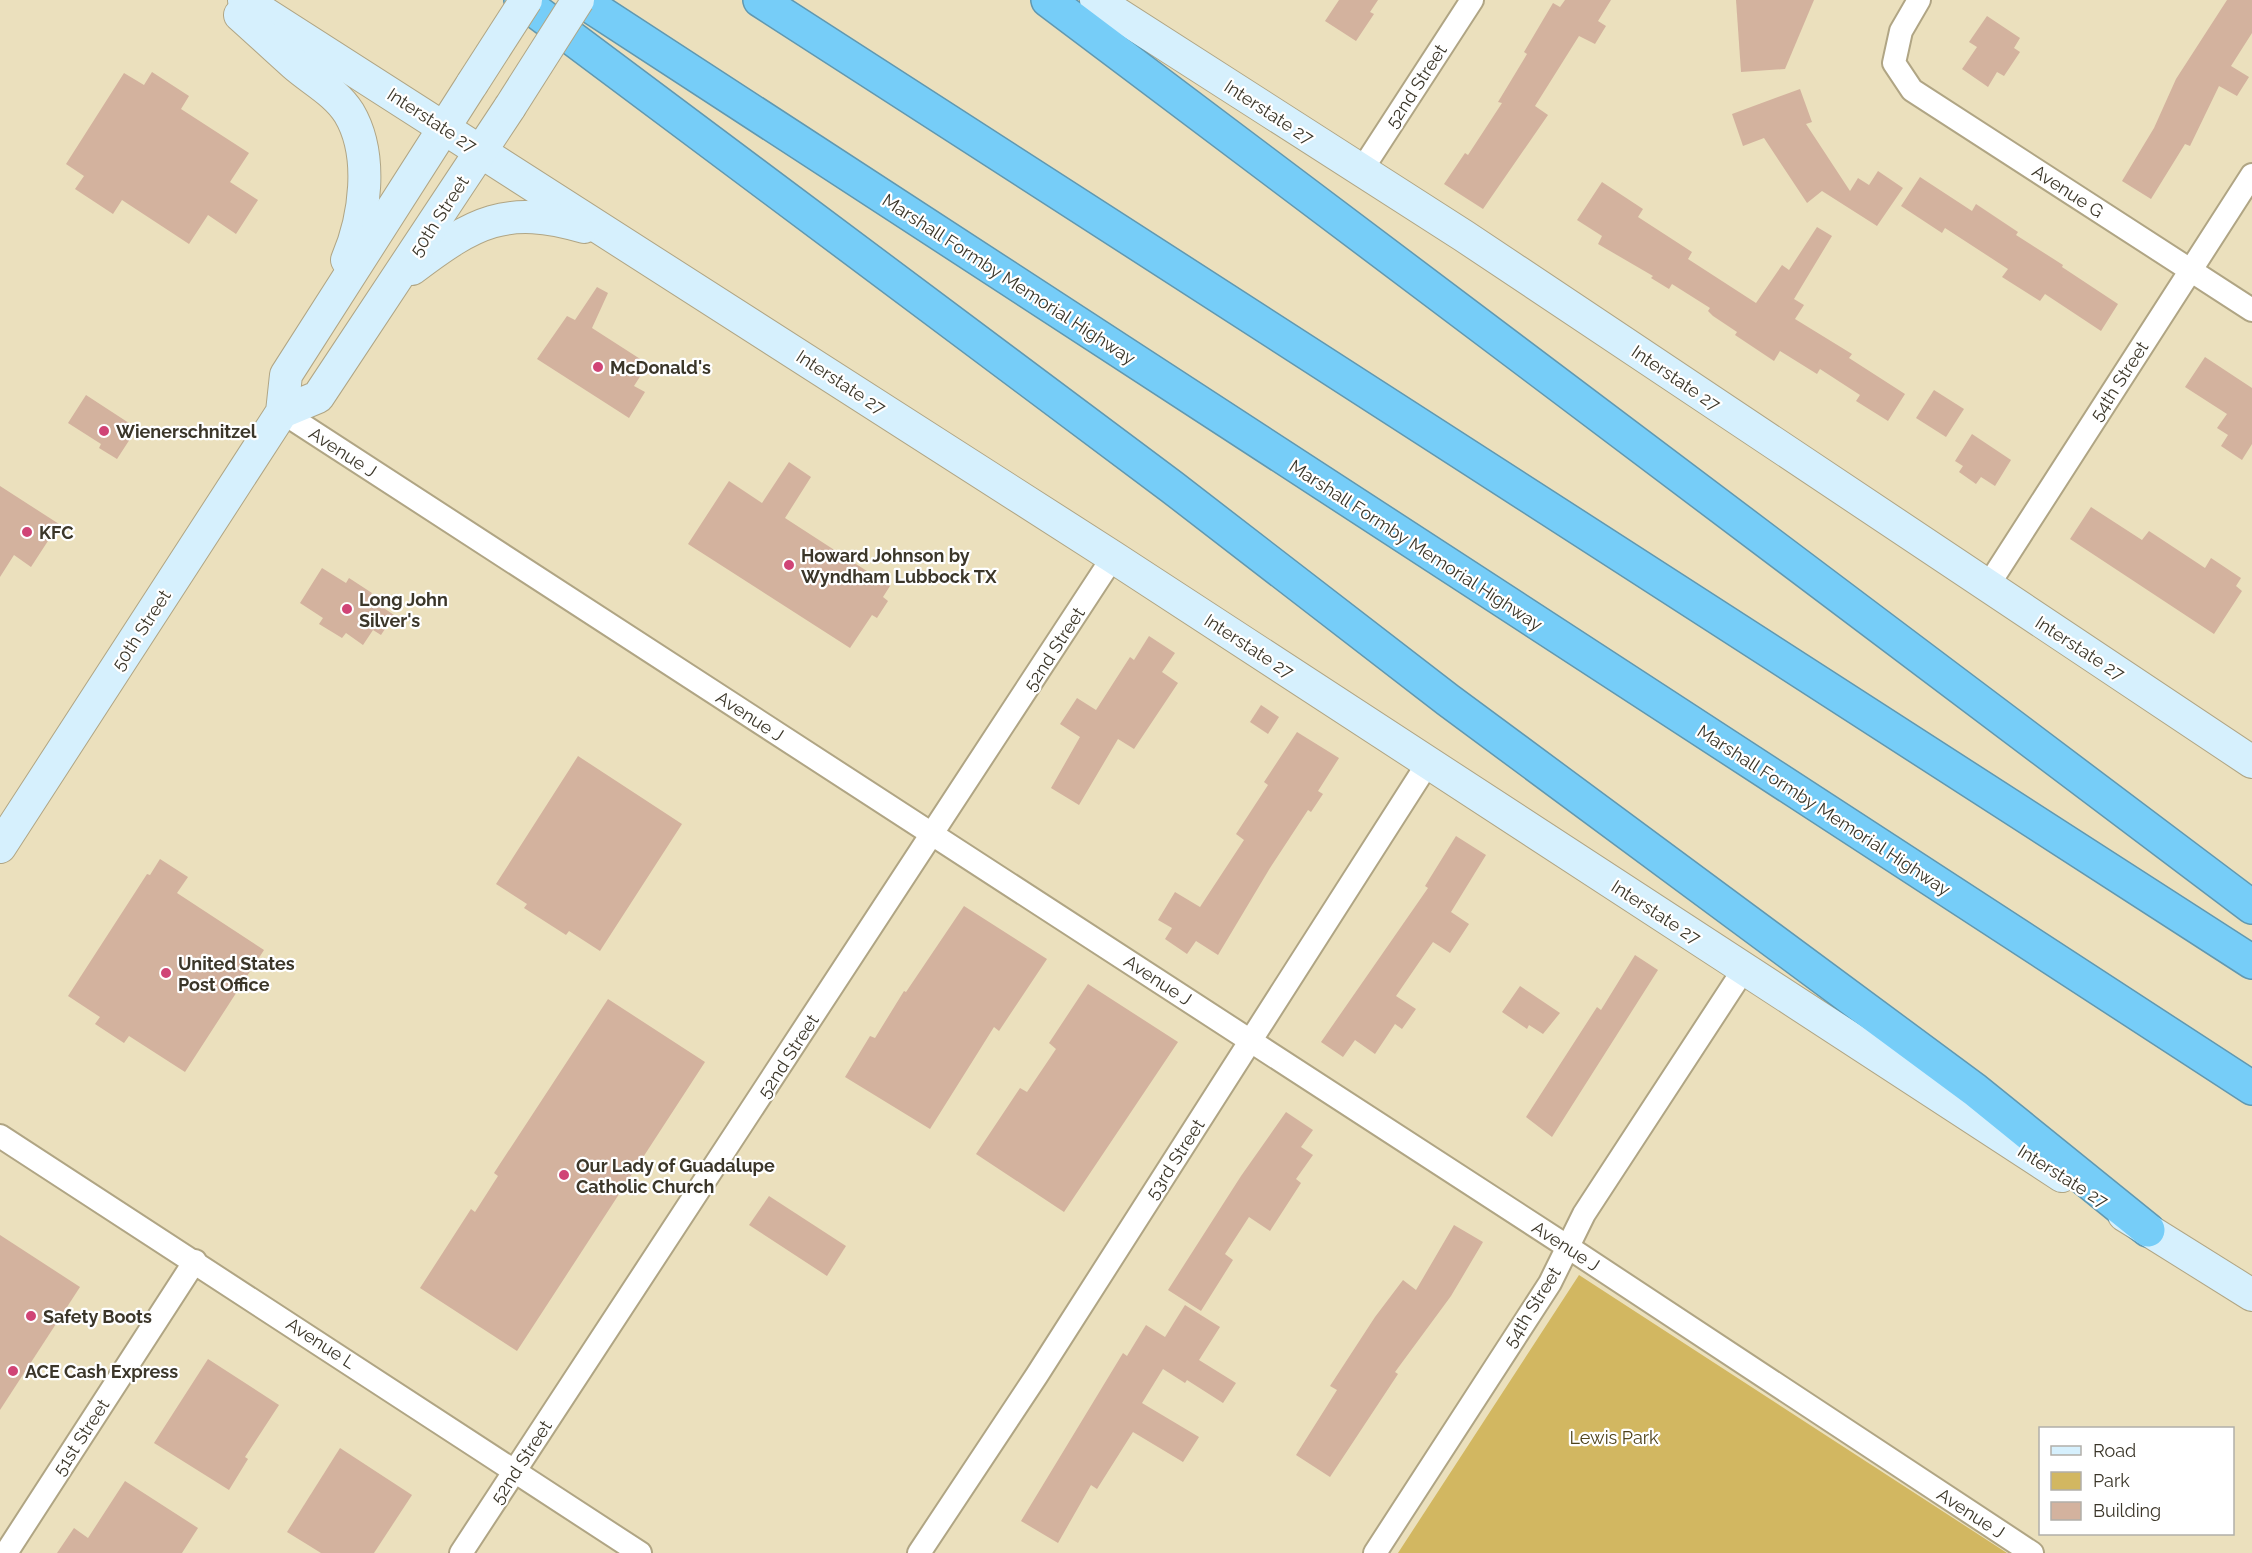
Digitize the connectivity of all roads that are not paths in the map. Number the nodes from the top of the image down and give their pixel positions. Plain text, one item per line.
1 (224, 0) edge
2 (244, 0) edge
3 (521, 0) edge
4 (526, 0) edge
5 (580, 0) edge
6 (760, 0) edge
7 (1048, 0) edge
8 (1096, 0) edge
9 (1472, 0) edge
10 (1919, 0) edge
11 (444, 127) junction
12 (481, 152) junction
13 (1360, 171) junction
14 (2252, 175) edge
15 (630, 247) junction
16 (2190, 270) junction
17 (395, 283) junction
18 (2252, 310) edge
19 (325, 314) junction
20 (282, 412) junction
21 (1113, 557) junction
22 (1987, 587) junction
23 (2252, 762) edge
24 (1428, 763) junction
25 (933, 834) junction
26 (0, 847) edge
27 (2252, 907) edge
28 (2252, 962) edge
29 (1744, 969) junction
30 (1251, 1040) junction
31 (2252, 1088) edge
32 (0, 1136) edge
33 (2148, 1230) junction
34 (1568, 1247) junction
35 (195, 1261) junction
36 (2252, 1295) edge
37 (515, 1471) junction
38 (6, 1553) edge
39 (461, 1553) edge
40 (640, 1553) edge
41 (919, 1553) edge
42 (1375, 1553) edge
43 (2032, 1553) edge

1 - 19 main road
2 - 11 main road, Interstate 27
3 - 33 highway
4 - 11 main road, 50th Street, bridge
5 - 12 main road, 50th Street, bridge
5 - 31 highway, Marshall Formby Memorial Highway
6 - 28 highway
7 - 27 highway
8 - 13 main road, Interstate 27
9 - 13 street, 52nd Street
10 - 16 street, Avenue G
11 - 12 main road, Interstate 27
11 - 19 main road, 50th Street
12 - 15 main road, Interstate 27
12 - 17 main road, 50th Street
13 - 22 main road, Interstate 27
14 - 16 street, 54th Street
15 - 17 main road
15 - 21 main road, Interstate 27
16 - 18 street, Avenue G
16 - 22 street, 54th Street
17 - 20 main road, 50th Street
19 - 20 main road, 50th Street
20 - 25 street, Avenue J
20 - 26 main road, 50th Street
21 - 24 main road, Interstate 27
21 - 25 street, 52nd Street
22 - 23 main road, Interstate 27
24 - 29 main road, Interstate 27
24 - 30 street, 53rd Street
25 - 30 street, Avenue J
25 - 37 street, 52nd Street
29 - 33 main road, Interstate 27
29 - 34 street, 54th Street
30 - 34 street, Avenue J
30 - 41 street, 53rd Street
32 - 35 street, Avenue L
33 - 36 main road, Interstate 27
34 - 42 street, 54th Street
34 - 43 street, Avenue J
35 - 37 street, Avenue L
35 - 38 street, 51st Street
37 - 39 street, 52nd Street
37 - 40 street, Avenue L

